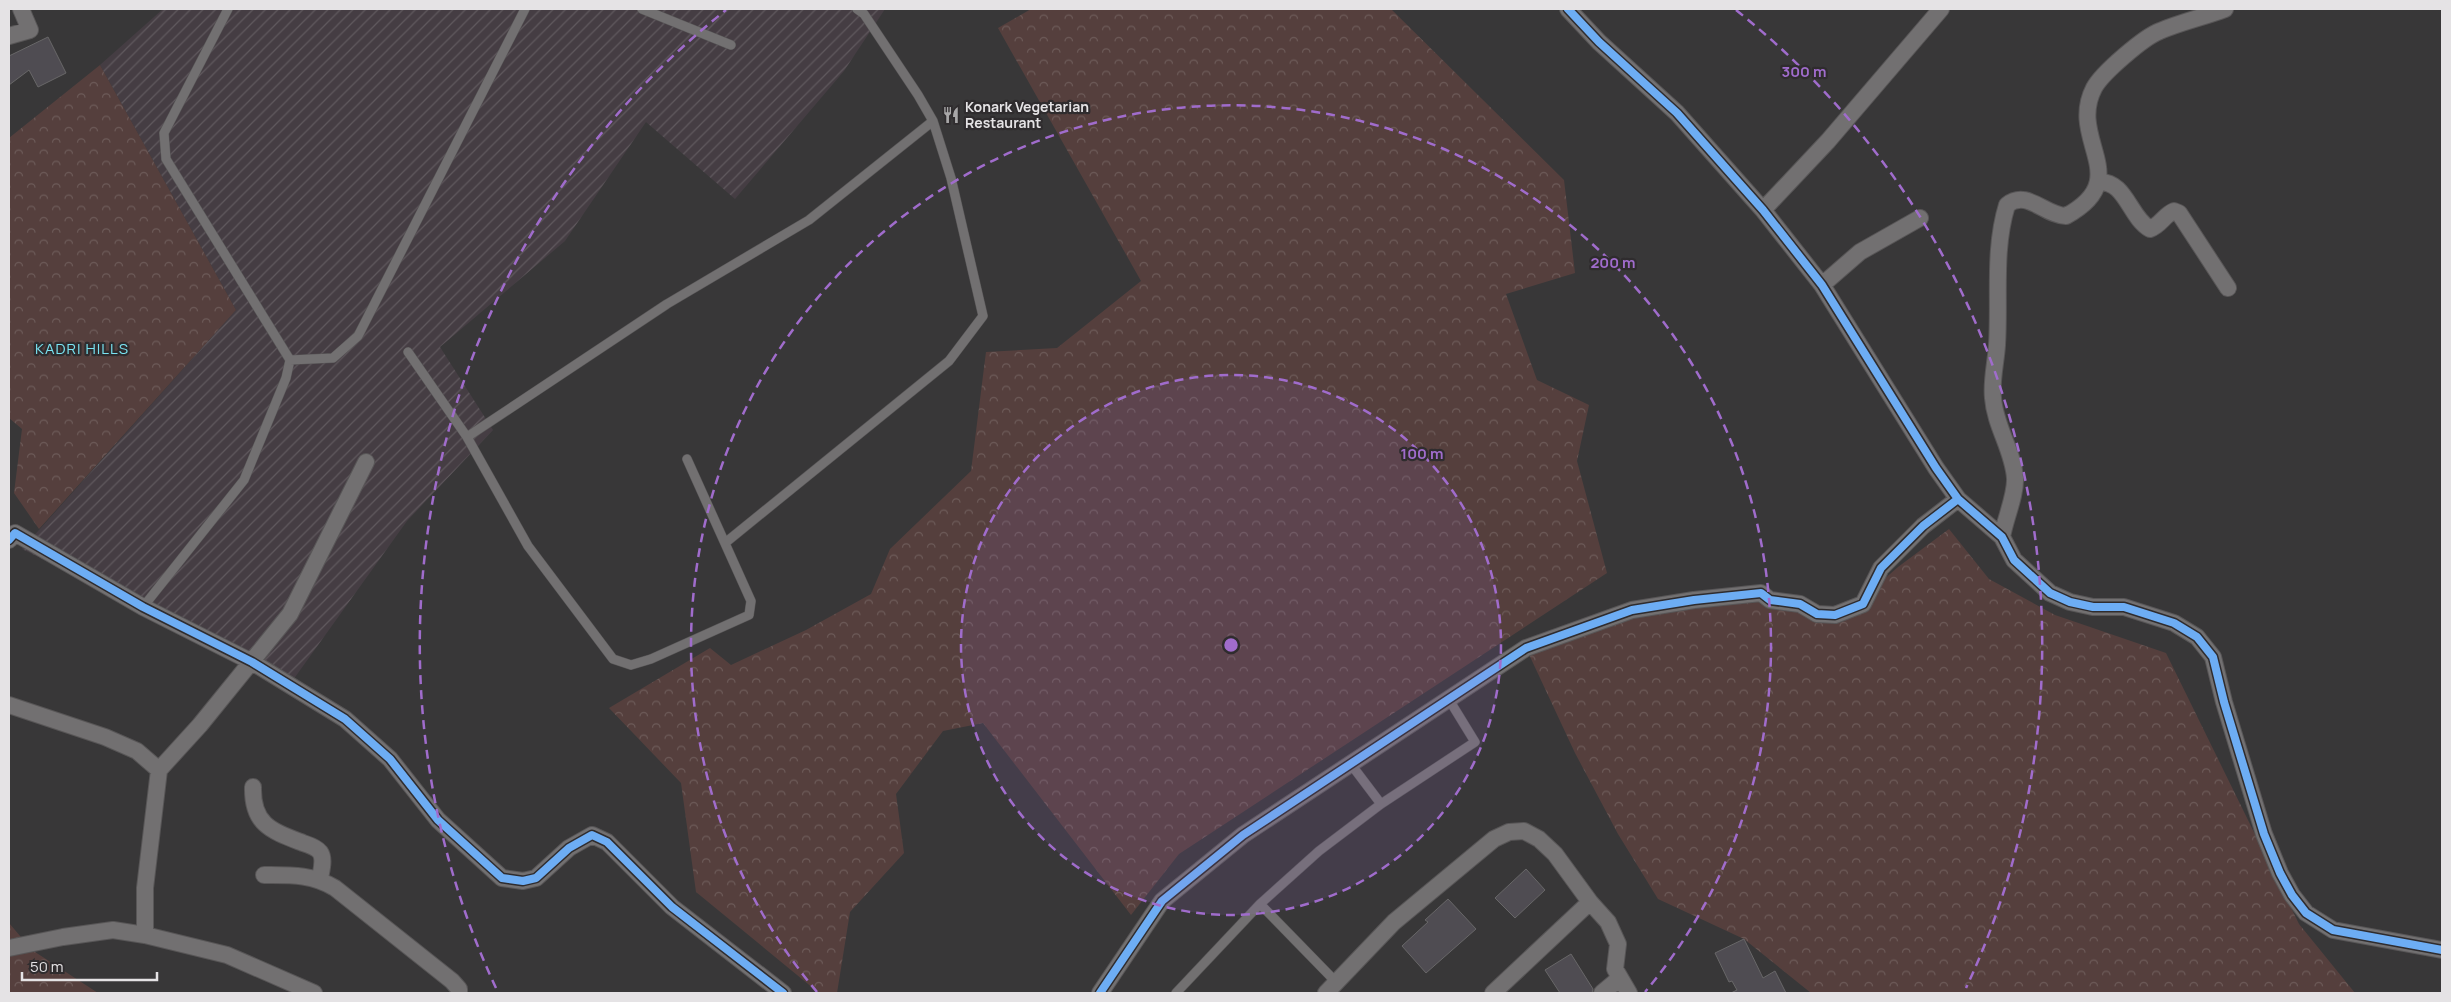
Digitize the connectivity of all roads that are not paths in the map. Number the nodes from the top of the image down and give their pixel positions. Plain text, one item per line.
1 (21, 9) edge
2 (228, 9) edge
3 (525, 9) edge
4 (642, 9) edge
5 (857, 9) edge
6 (1568, 9) edge
7 (1940, 9) edge
8 (2225, 9) edge
9 (665, 13) edge
10 (9, 36) edge
11 (731, 45) dead end
12 (933, 121) junction
13 (2098, 182) junction
14 (1763, 210) junction
15 (1920, 218) dead end
16 (1822, 285) junction
17 (2228, 288) dead end
18 (408, 352) dead end
19 (290, 360) junction
20 (467, 438) junction
21 (687, 459) dead end
22 (366, 462) dead end
23 (1958, 499) junction
24 (2002, 537) junction
25 (9, 540) edge
26 (725, 543) junction
27 (143, 607) junction
28 (252, 662) junction
29 (1448, 698) junction
30 (9, 705) edge
31 (1350, 763) junction
32 (159, 770) junction
33 (253, 788) dead end
34 (1381, 804) junction
35 (264, 875) dead end
36 (320, 879) junction
37 (1590, 902) junction
38 (1260, 904) junction
39 (145, 935) junction
40 (9, 948) edge
41 (2442, 950) edge
42 (1620, 978) junction
43 (1331, 988) edge
44 (314, 993) edge
45 (459, 993) edge
46 (783, 993) edge
47 (1100, 993) edge
48 (1176, 993) edge
49 (1493, 993) edge
50 (1602, 993) edge
51 (1629, 993) edge

1 - 10 street
2 - 19 lane
3 - 19 lane
4 - 9 lane
5 - 12 lane
6 - 14 street
7 - 14 street
8 - 13 street
9 - 11 lane
12 - 20 lane
12 - 26 lane
13 - 17 street
13 - 24 street
14 - 16 street
15 - 16 street
16 - 23 street
18 - 20 lane
19 - 27 lane
20 - 26 lane
21 - 26 lane
22 - 28 street
23 - 24 street
23 - 29 street
24 - 41 street
25 - 27 street
27 - 28 street
28 - 32 street
28 - 46 street
29 - 31 street
29 - 34 lane
30 - 32 street
31 - 34 lane
31 - 47 street
32 - 39 street
33 - 36 street
34 - 38 lane
35 - 36 street
36 - 45 street
37 - 42 street
37 - 43 street
37 - 49 street
38 - 43 lane
38 - 48 lane
39 - 40 street
39 - 44 street
42 - 50 street
42 - 51 street

